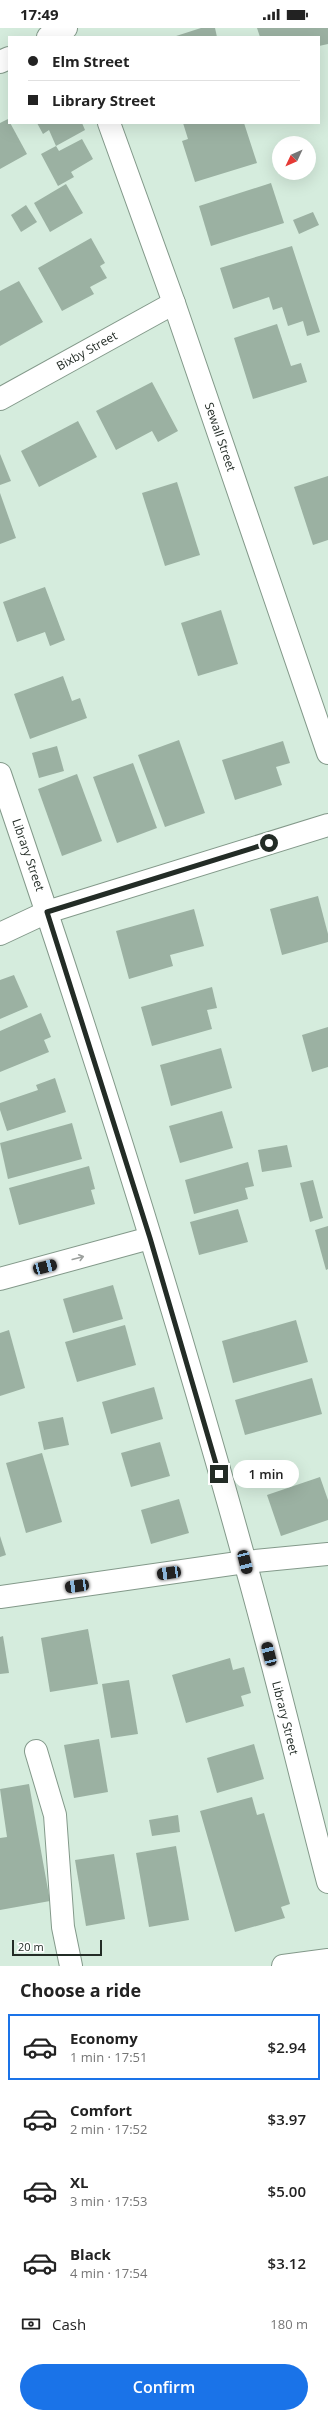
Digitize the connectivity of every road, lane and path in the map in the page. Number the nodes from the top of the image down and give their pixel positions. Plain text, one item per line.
1 (66, 28) edge
2 (50, 36) edge
3 (109, 124) edge
4 (174, 303) junction
5 (0, 399) edge
6 (328, 753) edge
7 (0, 774) edge
8 (328, 825) edge
9 (47, 912) junction
10 (0, 934) edge
11 (150, 1238) junction
12 (0, 1279) edge
13 (328, 1554) edge
14 (245, 1562) junction
15 (0, 1597) edge
16 (36, 1751) dead end
17 (328, 1882) edge
18 (328, 1960) edge
19 (71, 1966) edge
20 (283, 1966) edge

1 - 2 street
3 - 4 street, Sewall Street
4 - 5 street, Bixby Street
4 - 6 street, Sewall Street
7 - 9 street, Library Street
8 - 9 street
9 - 10 street
9 - 11 street, Library Street
12 -> 11 street
11 - 14 street, Library Street
13 - 14 street
14 - 15 street
14 - 17 street, Library Street
16 - 19 street
18 - 20 street

